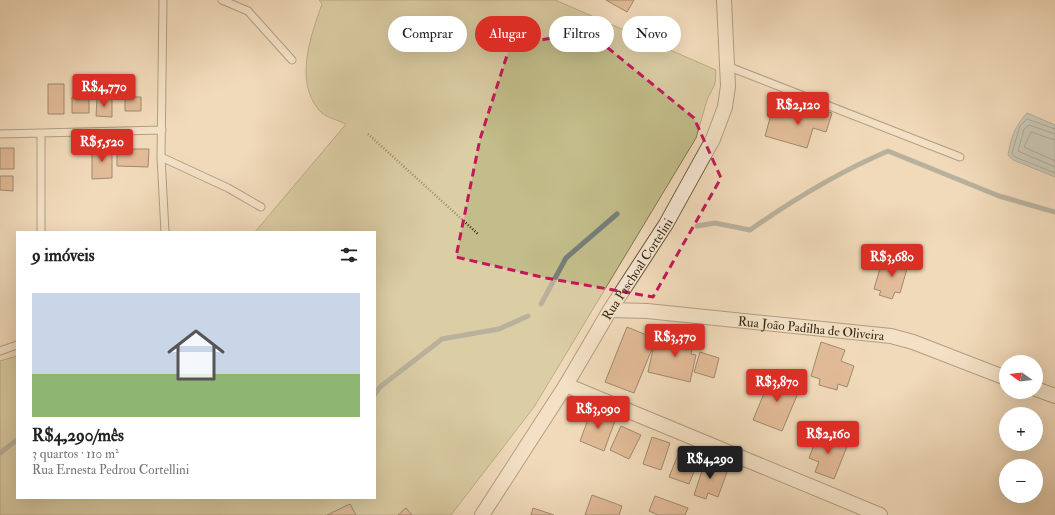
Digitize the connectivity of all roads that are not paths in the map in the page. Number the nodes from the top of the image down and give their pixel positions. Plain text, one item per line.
1 (162, 0) edge
2 (222, 0) edge
3 (724, 0) edge
4 (292, 60) dead end
5 (727, 66) junction
6 (162, 130) junction
7 (0, 134) edge
8 (41, 134) junction
9 (161, 157) junction
10 (960, 157) dead end
11 (261, 207) dead end
12 (41, 231) edge
13 (165, 231) edge
14 (610, 310) junction
15 (16, 345) edge
16 (0, 351) edge
17 (999, 375) edge
18 (566, 385) junction
19 (1043, 392) edge
20 (1055, 396) edge
21 (482, 515) edge
22 (880, 515) edge

1 - 6 lane
2 - 4 lane
3 - 5 street, Rua Paschoal Cortelini
5 - 10 lane
5 - 14 street, Rua Paschoal Cortelini
6 - 8 lane
6 - 9 lane
7 - 8 lane
8 - 12 lane
9 - 11 lane
9 - 13 lane
14 - 17 street, Rua João Padilha de Oliveira
14 - 18 street, Rua Paschoal Cortelini
15 - 16 lane
18 - 21 street, Rua Paschoal Cortelini
18 - 22 street
19 - 20 street

